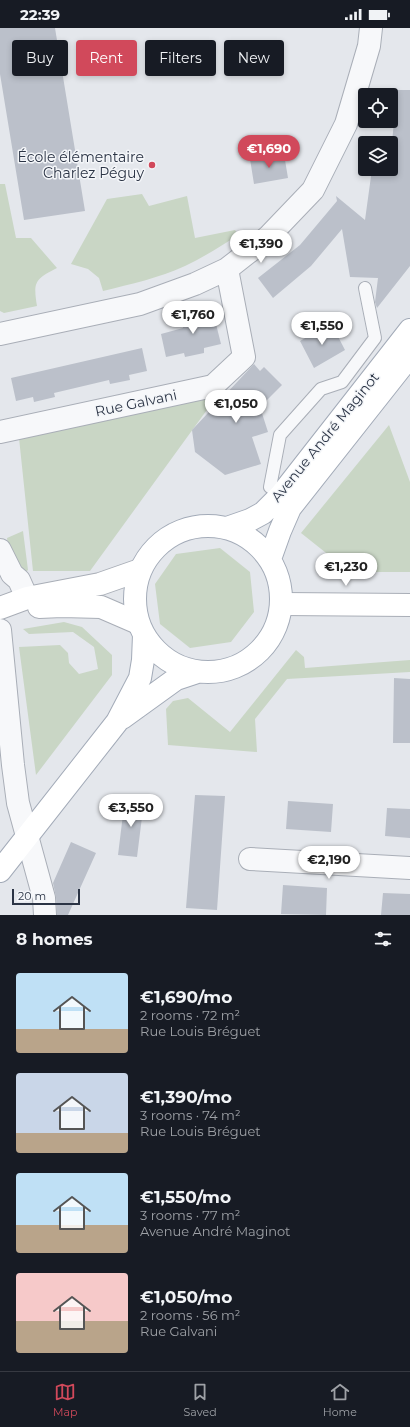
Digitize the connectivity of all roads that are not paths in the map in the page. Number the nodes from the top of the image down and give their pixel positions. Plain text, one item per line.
1 (371, 28) edge
2 (227, 269) junction
3 (365, 288) dead end
4 (410, 330) edge
5 (0, 334) edge
6 (410, 356) edge
7 (0, 432) edge
8 (281, 495) junction
9 (227, 528) junction
10 (0, 550) edge
11 (270, 560) junction
12 (140, 570) junction
13 (27, 598) junction
14 (282, 604) junction
15 (410, 605) edge
16 (0, 608) edge
17 (141, 629) junction
18 (0, 630) edge
19 (197, 672) junction
20 (117, 722) junction
21 (27, 837) junction
22 (250, 859) dead end
23 (410, 868) edge
24 (0, 871) edge
25 (45, 915) edge

1 - 2 street
2 - 5 street
2 - 7 street, Rue Galvani
3 - 8 lane
4 - 8 main road, Avenue André Maginot
6 - 11 main road, Avenue André Maginot
8 - 9 main road, Avenue André Maginot
9 - 11 main road
9 - 12 main road
10 - 13 street
11 - 14 main road
12 - 13 main road
12 - 17 main road
13 - 16 main road
14 - 15 main road
14 - 19 main road
16 - 17 main road
17 - 19 main road
17 - 20 main road
18 - 21 street
19 - 20 main road
20 - 21 main road
21 - 24 main road
21 - 25 street
22 - 23 street

